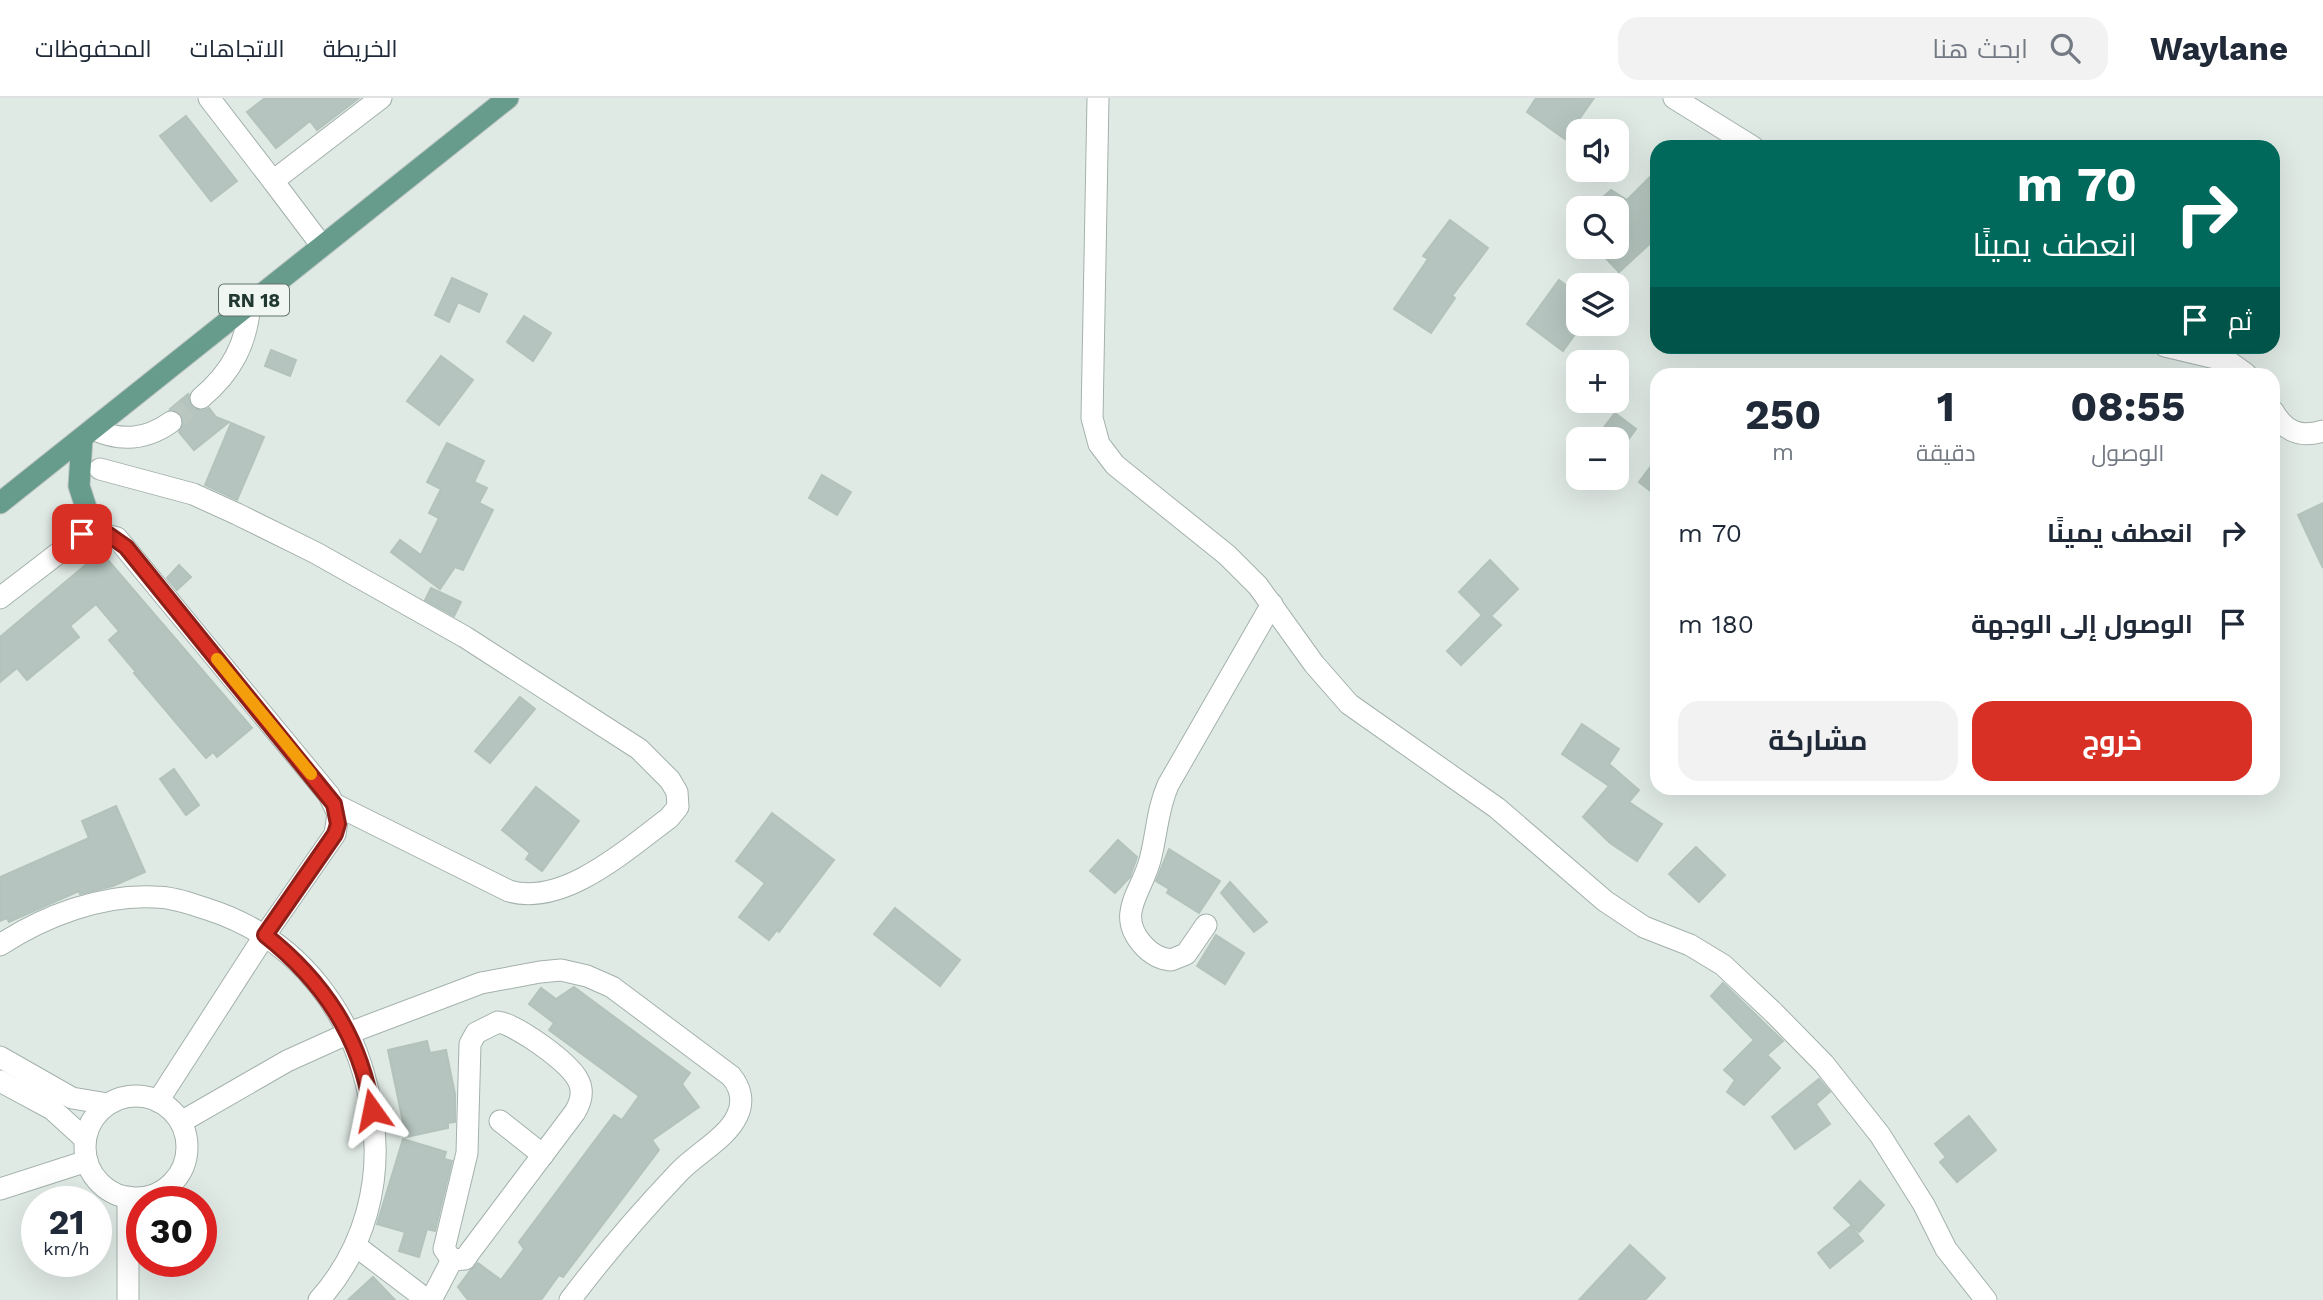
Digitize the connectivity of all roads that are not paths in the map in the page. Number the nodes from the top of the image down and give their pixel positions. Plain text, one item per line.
1 (209, 98) edge
2 (381, 98) edge
3 (508, 98) edge
4 (1098, 98) edge
5 (1674, 98) edge
6 (1743, 140) edge
7 (273, 181) junction
8 (322, 246) junction
9 (250, 303) junction
10 (2199, 354) edge
11 (2238, 368) edge
12 (201, 398) tunnel mouth
13 (171, 422) tunnel mouth
14 (2280, 422) edge
15 (2323, 431) edge
16 (87, 433) junction
17 (100, 468) dead end
18 (0, 503) edge
19 (94, 532) junction
20 (0, 598) edge
21 (1272, 604) junction
22 (334, 804) junction
23 (1206, 925) dead end
24 (265, 935) junction
25 (0, 945) edge
26 (349, 1033) junction
27 (0, 1058) edge
28 (0, 1081) edge
29 (158, 1101) junction
30 (108, 1104) junction
31 (500, 1121) dead end
32 (181, 1122) junction
33 (86, 1150) junction
34 (543, 1155) junction
35 (167, 1186) edge
36 (0, 1189) edge
37 (126, 1196) edge
38 (356, 1246) junction
39 (452, 1260) junction
40 (128, 1277) edge
41 (128, 1300) edge
42 (319, 1300) edge
43 (429, 1300) edge
44 (570, 1300) edge
45 (1986, 1300) edge

1 - 7 street
2 - 7 street
3 - 8 main road, RN 18
4 - 21 street
5 - 6 street
7 - 8 street
8 - 9 main road, RN 18
9 - 12 street
9 - 16 main road, RN 18
10 - 11 street
13 - 16 street
14 - 15 street
16 - 18 main road, RN 18
16 - 19 main road
17 - 22 street
19 - 20 street
19 - 22 street
21 - 23 street
21 - 45 street
22 - 24 street
24 - 25 street
24 - 26 street
24 - 29 street
26 - 32 street
26 - 38 street
26 - 44 street
27 - 30 street
28 - 33 street
29 - 30 street
29 - 32 street
30 - 33 street
31 - 34 street
32 - 35 street
33 - 36 street
33 - 37 street
34 - 39 street
34 - 39 street
38 - 42 street
38 - 43 street
39 - 43 street
40 - 41 street

